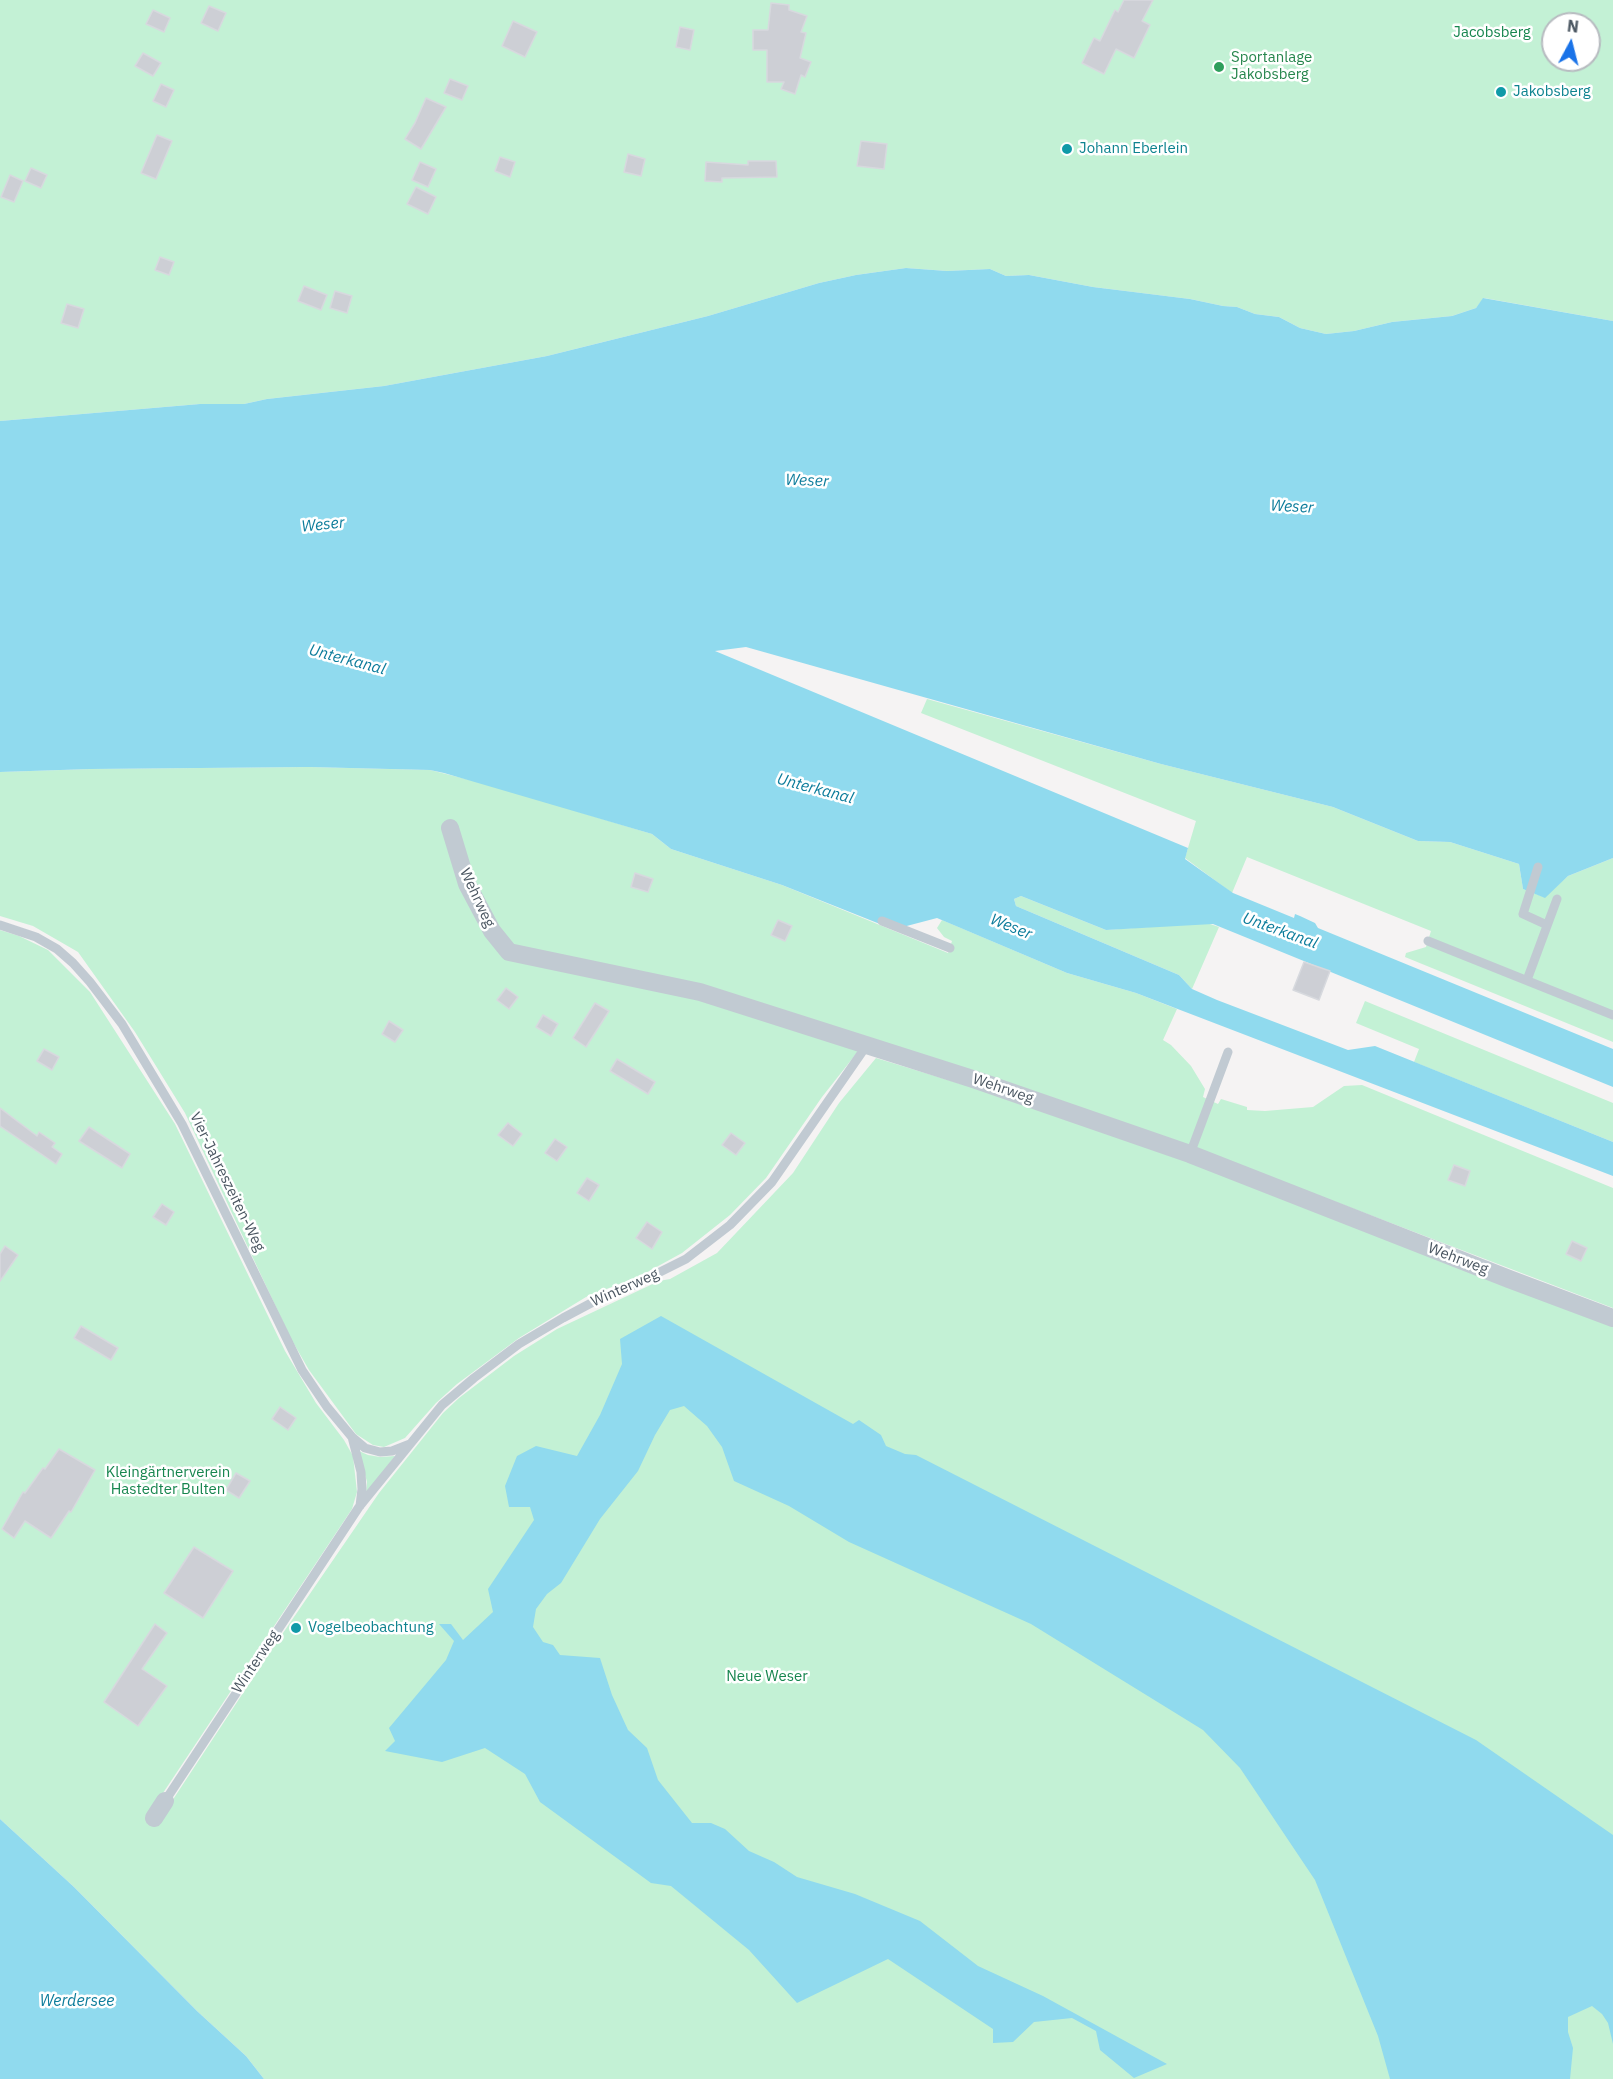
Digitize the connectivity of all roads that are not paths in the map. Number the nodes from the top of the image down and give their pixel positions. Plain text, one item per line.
1 (450, 828) dead end
2 (1538, 867) dead end
3 (1557, 899) dead end
4 (882, 921) dead end
5 (0, 925) edge
6 (1547, 925) junction
7 (1428, 941) dead end
8 (950, 948) dead end
9 (1527, 980) junction
10 (1613, 1015) edge
11 (867, 1045) junction
12 (1228, 1052) dead end
13 (1190, 1154) junction
14 (1613, 1318) edge
15 (352, 1437) junction
16 (411, 1444) junction
17 (359, 1507) junction
18 (165, 1801) joint
19 (154, 1818) dead end

1 - 11 street, Wehrweg
2 - 6 lane
3 - 6 lane
4 - 8 lane
5 - 15 lane, Vier-Jahreszeiten-Weg
6 - 9 lane
7 - 9 lane
9 - 10 lane
11 - 13 street, Wehrweg
11 - 16 lane, Winterweg
12 - 13 lane
13 - 14 street, Wehrweg
15 - 16 lane, Vier-Jahreszeiten-Weg
15 - 17 lane, Winterweg
16 - 17 lane, Winterweg
17 - 18 lane, Winterweg
18 - 19 street, Winterweg

